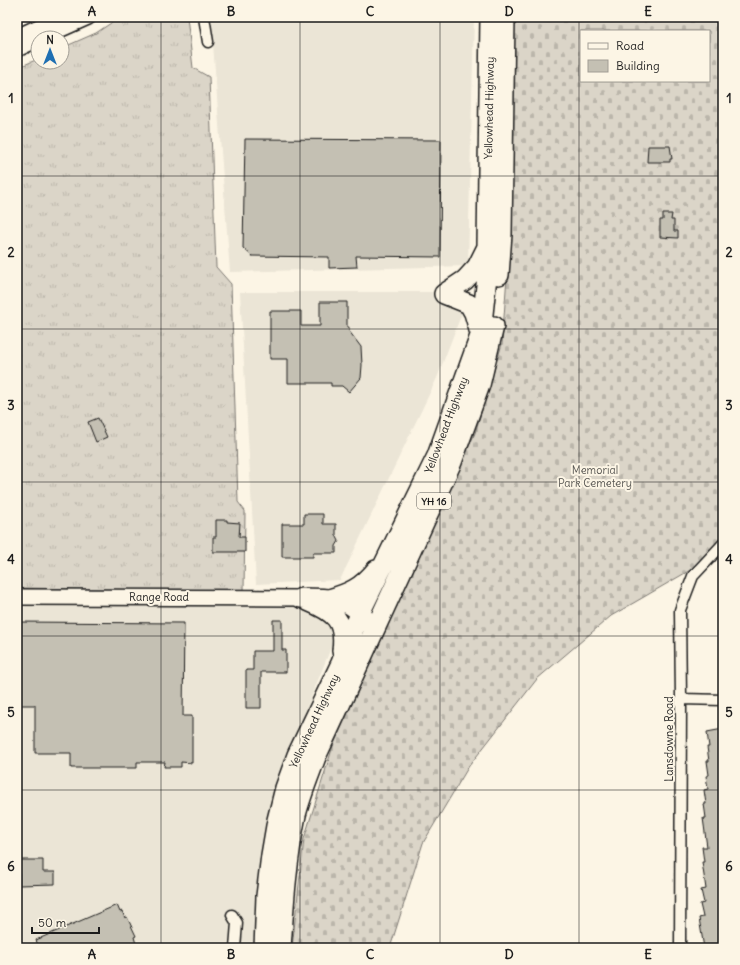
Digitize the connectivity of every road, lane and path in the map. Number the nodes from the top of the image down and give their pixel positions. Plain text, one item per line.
1 (60, 17) edge
2 (88, 17) edge
3 (204, 17) edge
4 (483, 17) edge
5 (490, 17) edge
6 (511, 17) edge
7 (59, 30) edge
8 (500, 30) edge
9 (17, 37) edge
10 (208, 42) dead end
11 (30, 43) edge
12 (17, 49) edge
13 (487, 247) junction
14 (481, 333) junction
15 (723, 544) edge
16 (389, 554) junction
17 (17, 597) edge
18 (301, 598) junction
19 (329, 599) junction
20 (360, 613) junction
21 (369, 644) junction
22 (341, 663) junction
23 (681, 699) junction
24 (723, 700) edge
25 (232, 915) dead end
26 (235, 948) edge
27 (264, 948) edge
28 (281, 948) edge
29 (680, 948) edge

1 - 9 street
2 - 7 street
3 - 10 street
4 - 8 highway
5 - 8 highway, Yellowhead Highway / YH 16
6 - 8 highway
8 - 13 highway, Yellowhead Highway / YH 16
8 - 21 highway, Yellowhead Highway / YH 16
11 - 12 street
13 - 14 highway, Yellowhead Highway / YH 16
13 - 14 highway
14 - 16 highway, Yellowhead Highway / YH 16
15 - 23 street, Lansdowne Road
16 - 19 highway
16 - 20 highway, Yellowhead Highway / YH 16
17 - 18 street, Range Road
18 - 19 highway
18 - 22 highway
19 - 20 highway
20 - 21 highway
20 - 22 highway, Yellowhead Highway / YH 16
21 - 28 highway, Yellowhead Highway / YH 16
22 - 27 highway, Yellowhead Highway / YH 16
23 - 24 street
23 - 29 street, Lansdowne Road
25 - 26 street

